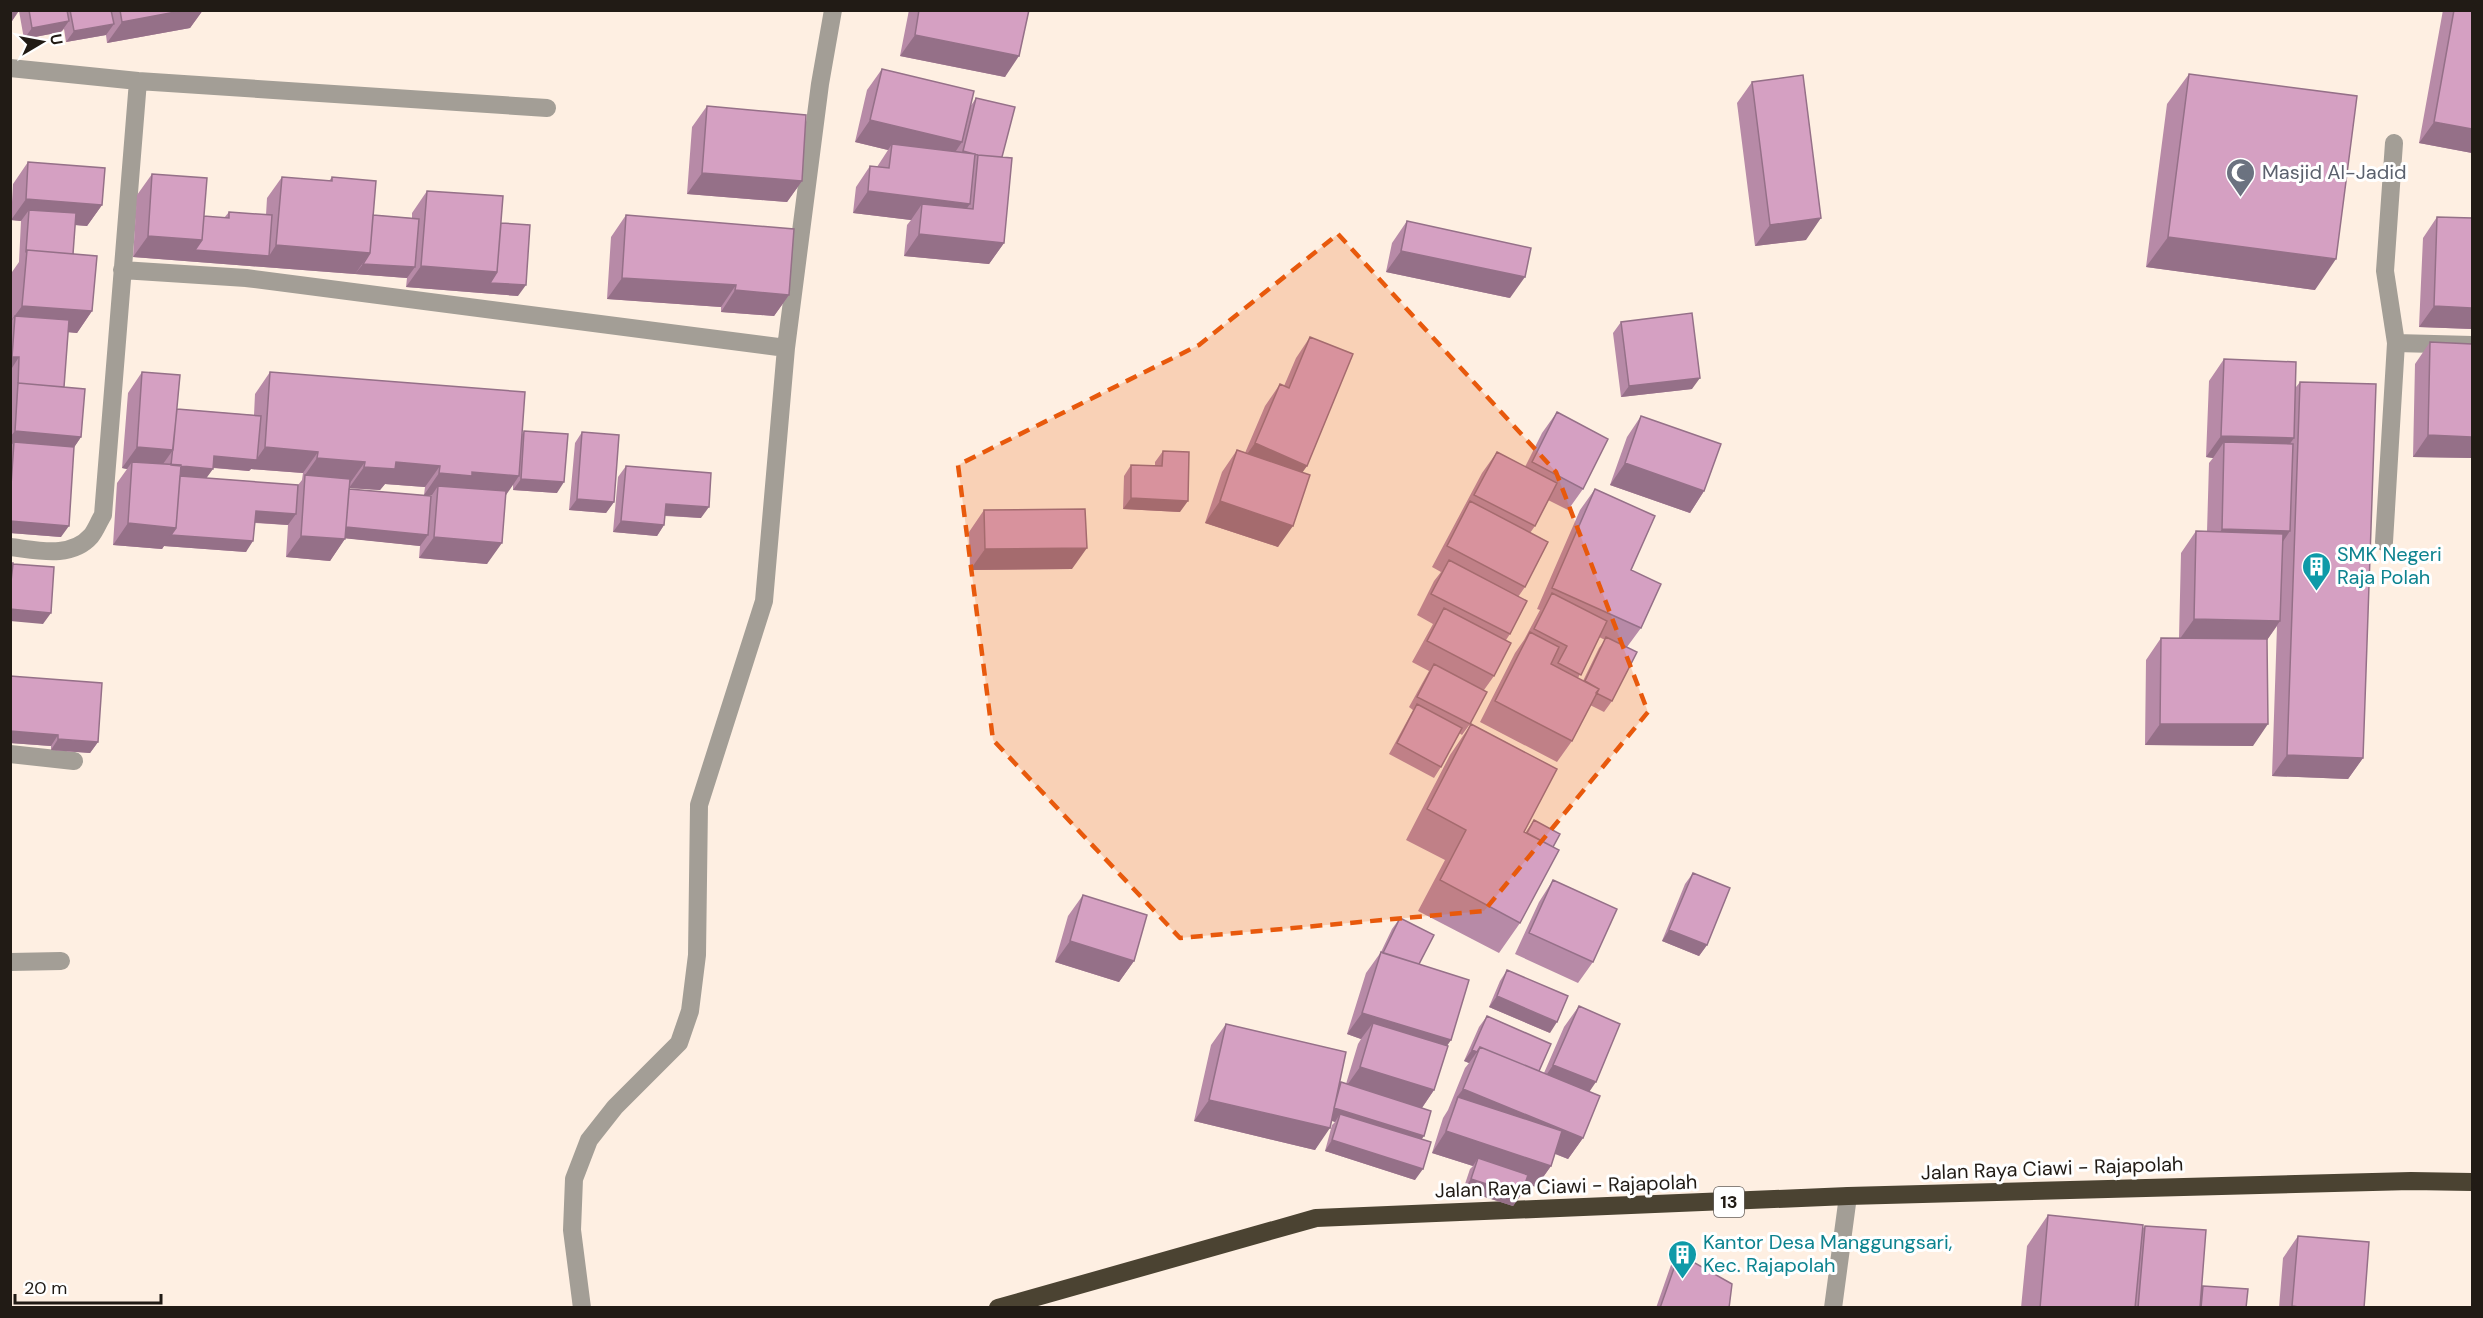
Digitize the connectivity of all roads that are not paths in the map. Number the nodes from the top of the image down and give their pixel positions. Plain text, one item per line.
1 (833, 10) edge
2 (10, 68) edge
3 (138, 81) junction
4 (547, 108) dead end
5 (2394, 142) dead end
6 (122, 270) junction
7 (2396, 343) junction
8 (2472, 345) edge
9 (786, 348) junction
10 (2384, 542) dead end
11 (10, 547) edge
12 (10, 754) edge
13 (74, 761) dead end
14 (61, 961) dead end
15 (10, 962) edge
16 (2472, 1182) edge
17 (1848, 1196) junction
18 (582, 1308) edge
19 (998, 1308) edge
20 (1833, 1308) edge

1 - 9 street
2 - 3 street
3 - 4 street
3 - 6 street
5 - 7 street
6 - 9 street
6 - 11 street
7 - 8 street
7 - 10 street
9 - 18 street
12 - 13 street
14 - 15 street
16 - 17 highway, Jalan Raya Ciawi - Rajapolah / 13
17 - 19 highway, Jalan Raya Ciawi - Rajapolah / 13
17 - 20 street

